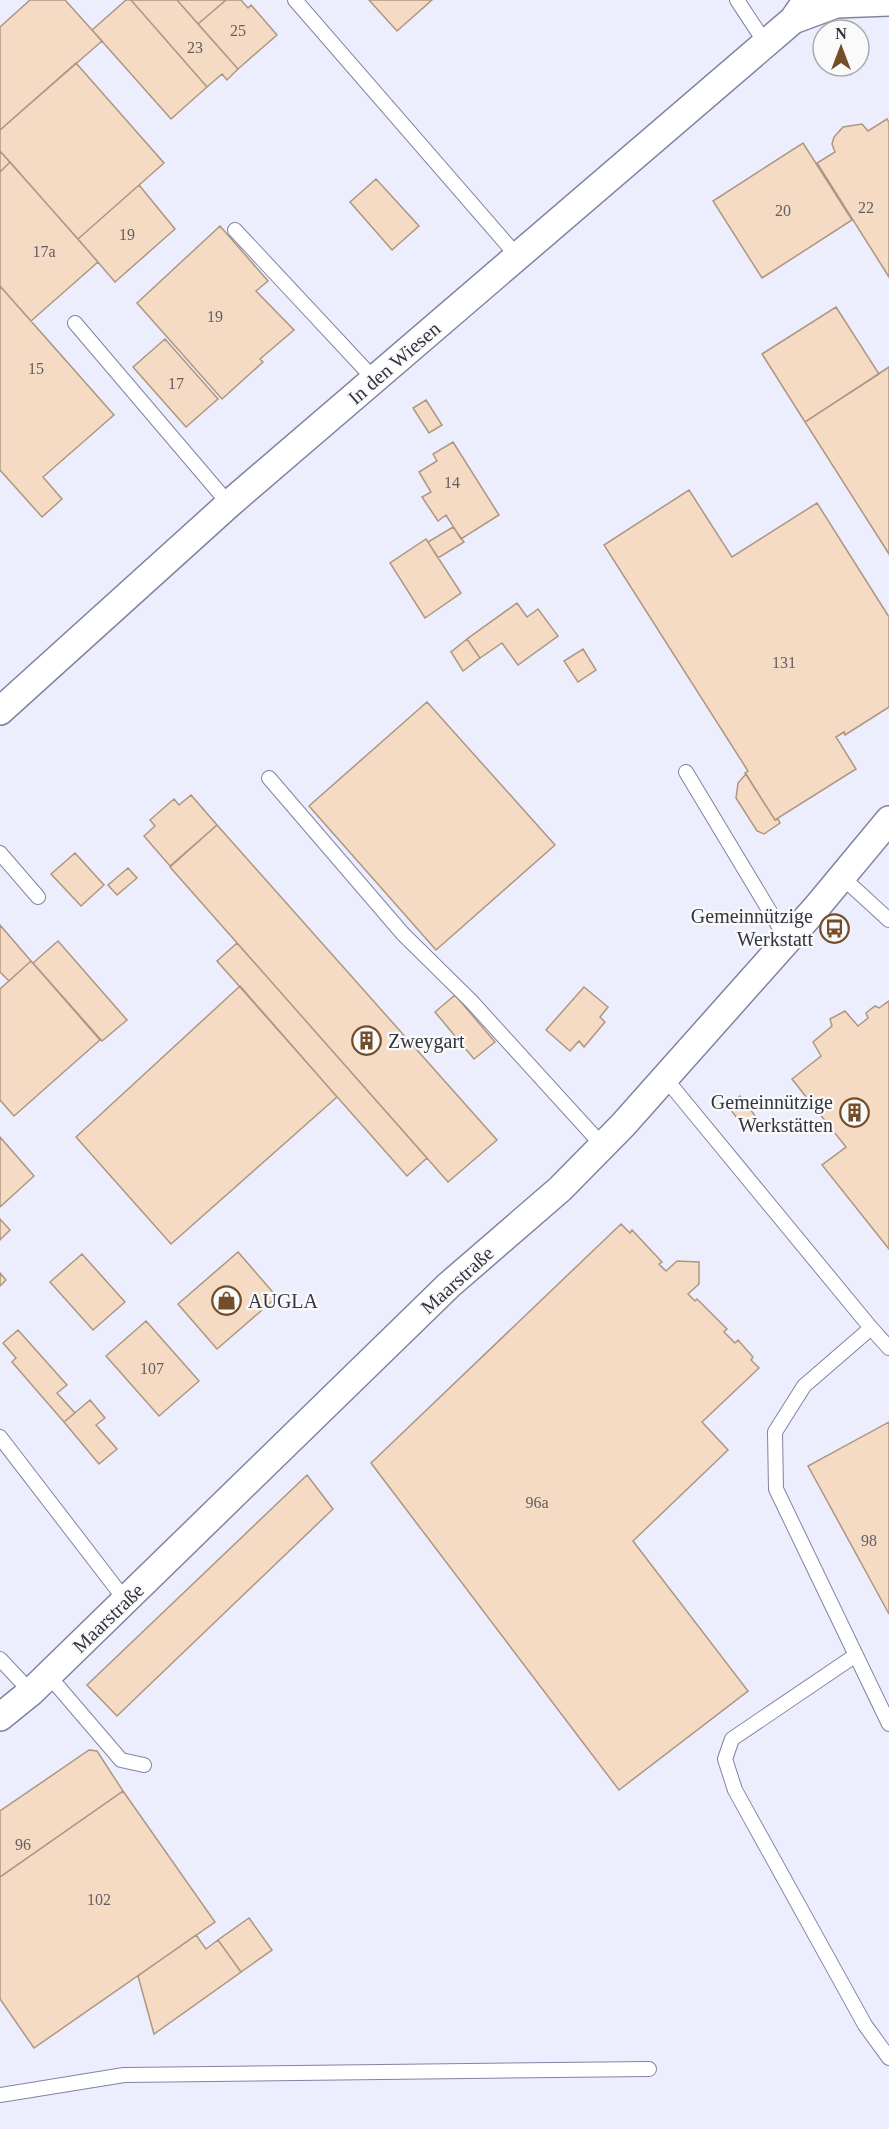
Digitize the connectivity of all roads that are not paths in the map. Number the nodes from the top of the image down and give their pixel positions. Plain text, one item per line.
1 (295, 0) edge
2 (737, 0) edge
3 (889, 2) edge
4 (800, 10) edge
5 (766, 44) junction
6 (235, 230) dead end
7 (518, 256) junction
8 (75, 323) dead end
9 (374, 379) junction
10 (229, 504) junction
11 (0, 711) edge
12 (686, 772) dead end
13 (269, 778) dead end
14 (889, 820) edge
15 (0, 853) edge
16 (842, 877) junction
17 (38, 897) dead end
18 (889, 920) edge
19 (788, 940) junction
20 (664, 1078) junction
21 (603, 1146) junction
22 (871, 1328) junction
23 (889, 1348) edge
24 (0, 1437) edge
25 (126, 1601) junction
26 (856, 1655) junction
27 (0, 1659) edge
28 (40, 1684) junction
29 (0, 1717) edge
30 (889, 1724) edge
31 (144, 1765) dead end
32 (889, 2058) edge
33 (649, 2069) dead end
34 (0, 2095) edge

1 - 7 lane
2 - 5 lane
3 - 4 street, In den Wiesen
4 - 5 street, In den Wiesen
5 - 7 street, In den Wiesen
6 - 9 lane
7 - 9 street, In den Wiesen
8 - 10 lane
9 - 10 street, In den Wiesen
10 - 11 street, In den Wiesen
12 - 19 lane
13 - 21 lane
14 - 16 street, Maarstraße
15 - 17 lane
16 - 18 lane
16 - 19 street, Maarstraße
19 - 20 street, Maarstraße
20 - 21 street, Maarstraße
20 - 22 lane
21 - 25 street, Maarstraße
22 - 23 lane
22 - 26 lane
24 - 25 lane
25 - 28 street, Maarstraße
26 - 30 lane
26 - 32 lane
27 - 28 lane
28 - 29 street, Maarstraße
28 - 31 lane
33 - 34 lane

